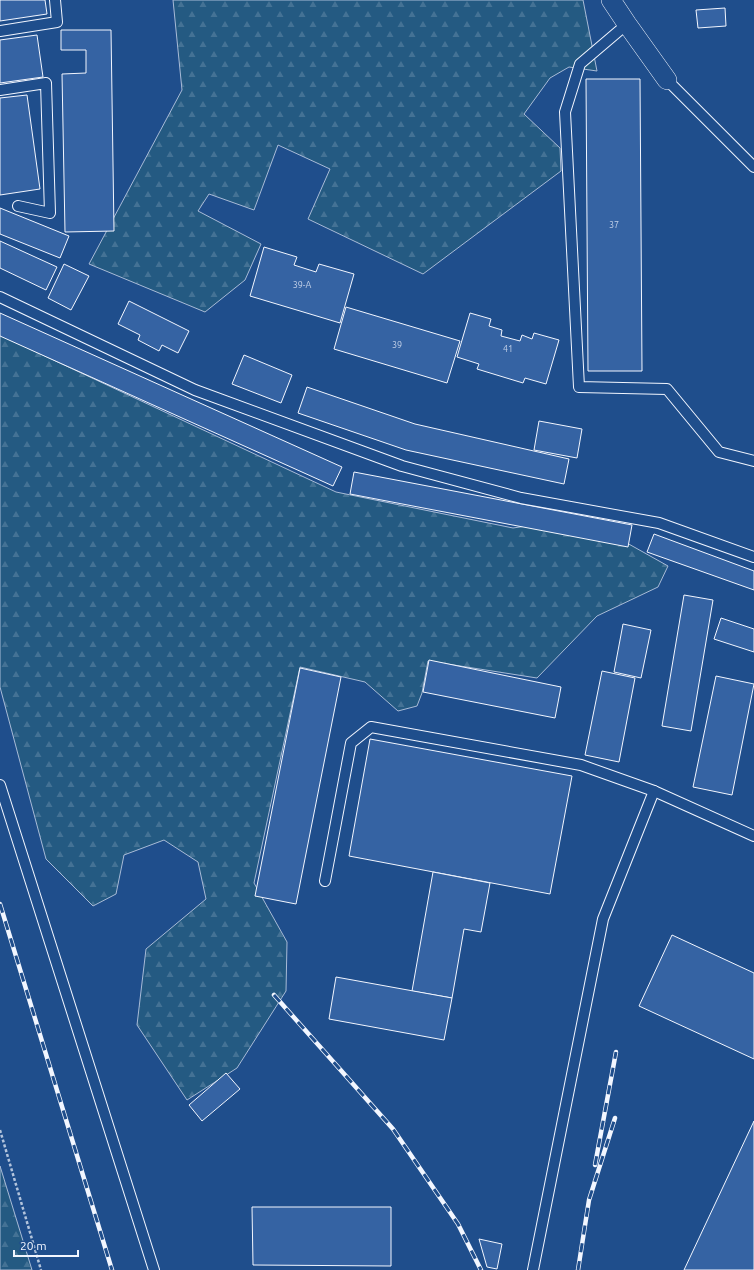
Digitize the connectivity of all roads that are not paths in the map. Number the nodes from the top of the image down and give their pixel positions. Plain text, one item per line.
1 (55, 0) edge
2 (611, 0) edge
3 (627, 24) junction
4 (0, 30) edge
5 (667, 80) joint
6 (0, 90) edge
7 (754, 167) edge
8 (18, 206) dead end
9 (0, 297) edge
10 (754, 461) edge
11 (754, 557) edge
12 (0, 785) edge
13 (654, 791) junction
14 (754, 836) edge
15 (326, 881) dead end
16 (154, 1270) edge
17 (534, 1270) edge

1 - 4 lane
2 - 3 street
3 - 5 street
3 - 10 lane
5 - 7 lane
6 - 8 lane
9 - 11 lane
12 - 16 lane
13 - 14 lane
13 - 15 lane
13 - 17 lane

